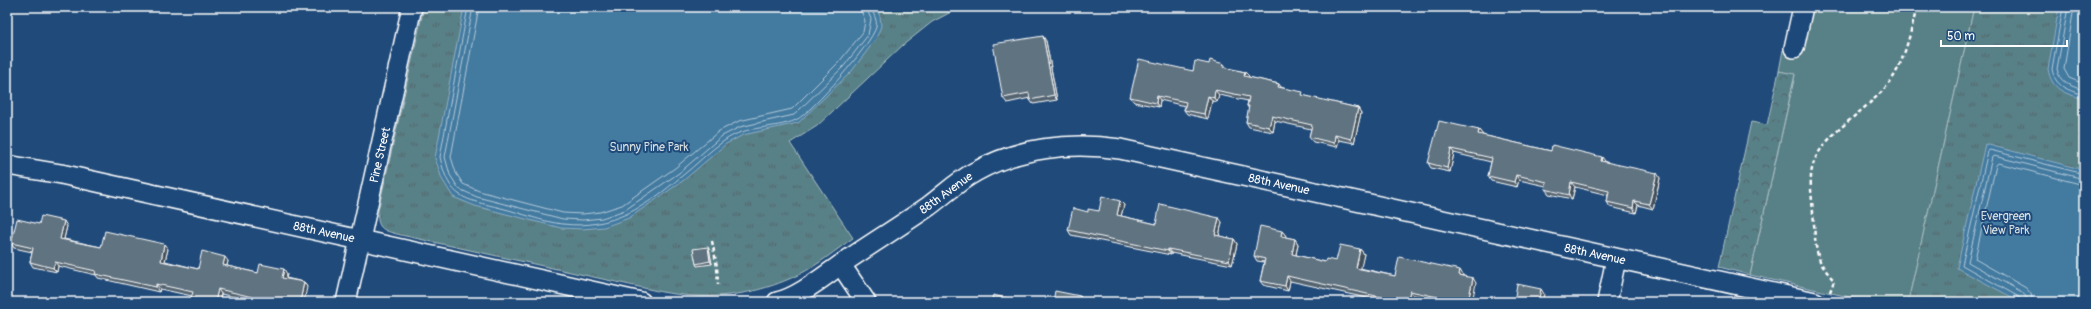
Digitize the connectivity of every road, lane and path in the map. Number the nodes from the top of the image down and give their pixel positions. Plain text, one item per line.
1 (412, 7) edge
2 (1803, 7) edge
3 (1917, 7) edge
4 (1794, 48) dead end
5 (7, 165) edge
6 (360, 240) junction
7 (712, 241) dead end
8 (1616, 259) junction
9 (841, 265) junction
10 (718, 285) dead end
11 (1822, 299) edge
12 (346, 302) edge
13 (641, 302) edge
14 (778, 302) edge
15 (866, 302) edge
16 (1607, 302) edge

1 - 6 street, Pine Street
2 - 4 street
3 - 11 path
5 - 6 street, 88th Avenue
6 - 12 street, Pine Street
6 - 13 street, 88th Avenue
7 - 10 path
8 - 9 street, 88th Avenue
8 - 11 street, 88th Avenue
8 - 16 street
9 - 14 street, 88th Avenue
9 - 15 street

